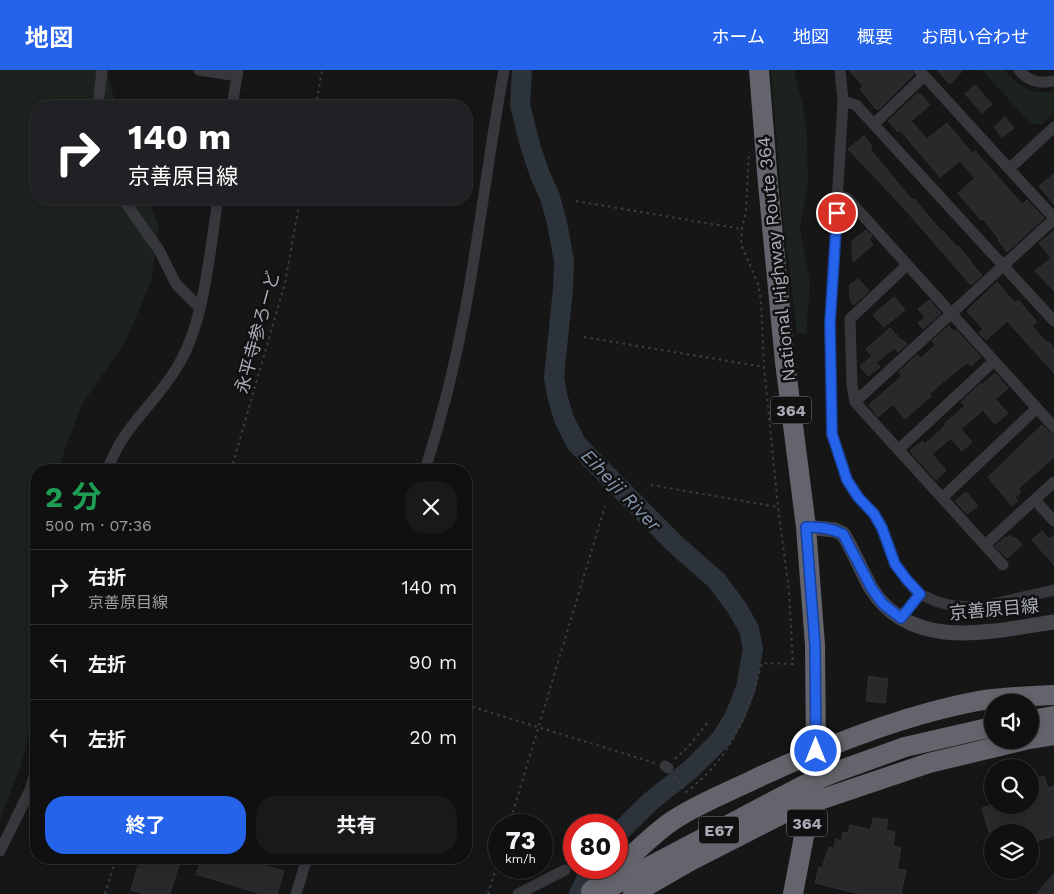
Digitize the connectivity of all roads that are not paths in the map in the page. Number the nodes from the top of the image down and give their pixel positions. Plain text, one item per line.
1 (102, 70) edge
2 (199, 70) edge
3 (504, 70) edge
4 (759, 70) edge
5 (840, 70) edge
6 (1019, 70) edge
7 (238, 73) edge
8 (921, 73) edge
9 (1054, 80) edge
10 (99, 100) edge
11 (233, 100) edge
12 (843, 101) junction
13 (874, 124) junction
14 (1054, 127) edge
15 (1010, 168) junction
16 (838, 195) junction
17 (127, 205) edge
18 (217, 205) edge
19 (1054, 219) edge
20 (907, 265) junction
21 (1003, 265) junction
22 (200, 308) junction
23 (950, 313) junction
24 (1054, 321) edge
25 (994, 361) junction
26 (855, 402) junction
27 (1037, 408) junction
28 (1054, 427) edge
29 (898, 450) junction
30 (110, 464) edge
31 (428, 464) edge
32 (1054, 482) edge
33 (942, 498) junction
34 (1034, 500) junction
35 (1054, 521) edge
36 (806, 527) junction
37 (984, 546) junction
38 (1003, 565) dead end
39 (1054, 590) edge
40 (920, 594) junction
41 (901, 618) junction
42 (1054, 622) edge
43 (1054, 695) edge
44 (1054, 716) edge
45 (1039, 718) edge
46 (984, 729) edge
47 (1054, 735) edge
48 (1039, 738) edge
49 (987, 749) edge
50 (816, 751) junction
51 (30, 790) edge
52 (811, 804) junction
53 (0, 851) edge
54 (305, 864) edge
55 (563, 871) edge
56 (296, 894) edge
57 (518, 894) edge
58 (587, 894) edge
59 (598, 894) edge
60 (633, 894) edge
61 (793, 894) edge

1 - 10 street
2 - 7 street
3 - 31 street
4 - 36 highway, National Highway Route 364 / 364
5 - 12 street
6 - 9 street
7 - 11 street
8 - 13 street
8 - 15 street
12 - 13 street
12 - 16 street
13 - 21 street
14 - 15 street
15 - 19 street
16 - 20 street
16 - 40 street
17 - 22 street
18 - 22 street
19 - 21 street
20 - 23 street
20 - 26 street
21 - 23 street
21 - 24 street
22 - 30 street
23 - 25 street
23 - 26 street
25 - 27 street
25 - 29 street
26 - 29 street
27 - 28 street
27 - 33 street
29 - 33 street
32 - 34 street
33 - 37 street
34 - 35 street
34 - 37 street
36 - 41 main road, 京善原目線
36 - 50 highway, National Highway Route 364 / 364
37 - 38 street
39 - 40 street
40 - 41 street
41 - 42 main road, 京善原目線
43 - 50 highway
44 - 45 highway
46 - 59 highway, E67, bridge
47 - 48 highway
49 - 52 highway
50 - 52 highway, National Highway Route 364 / 364
50 - 58 highway
51 - 53 street
52 - 60 highway, 364
52 - 61 highway, National Highway Route 364 / 364
54 - 56 street
55 - 57 street

